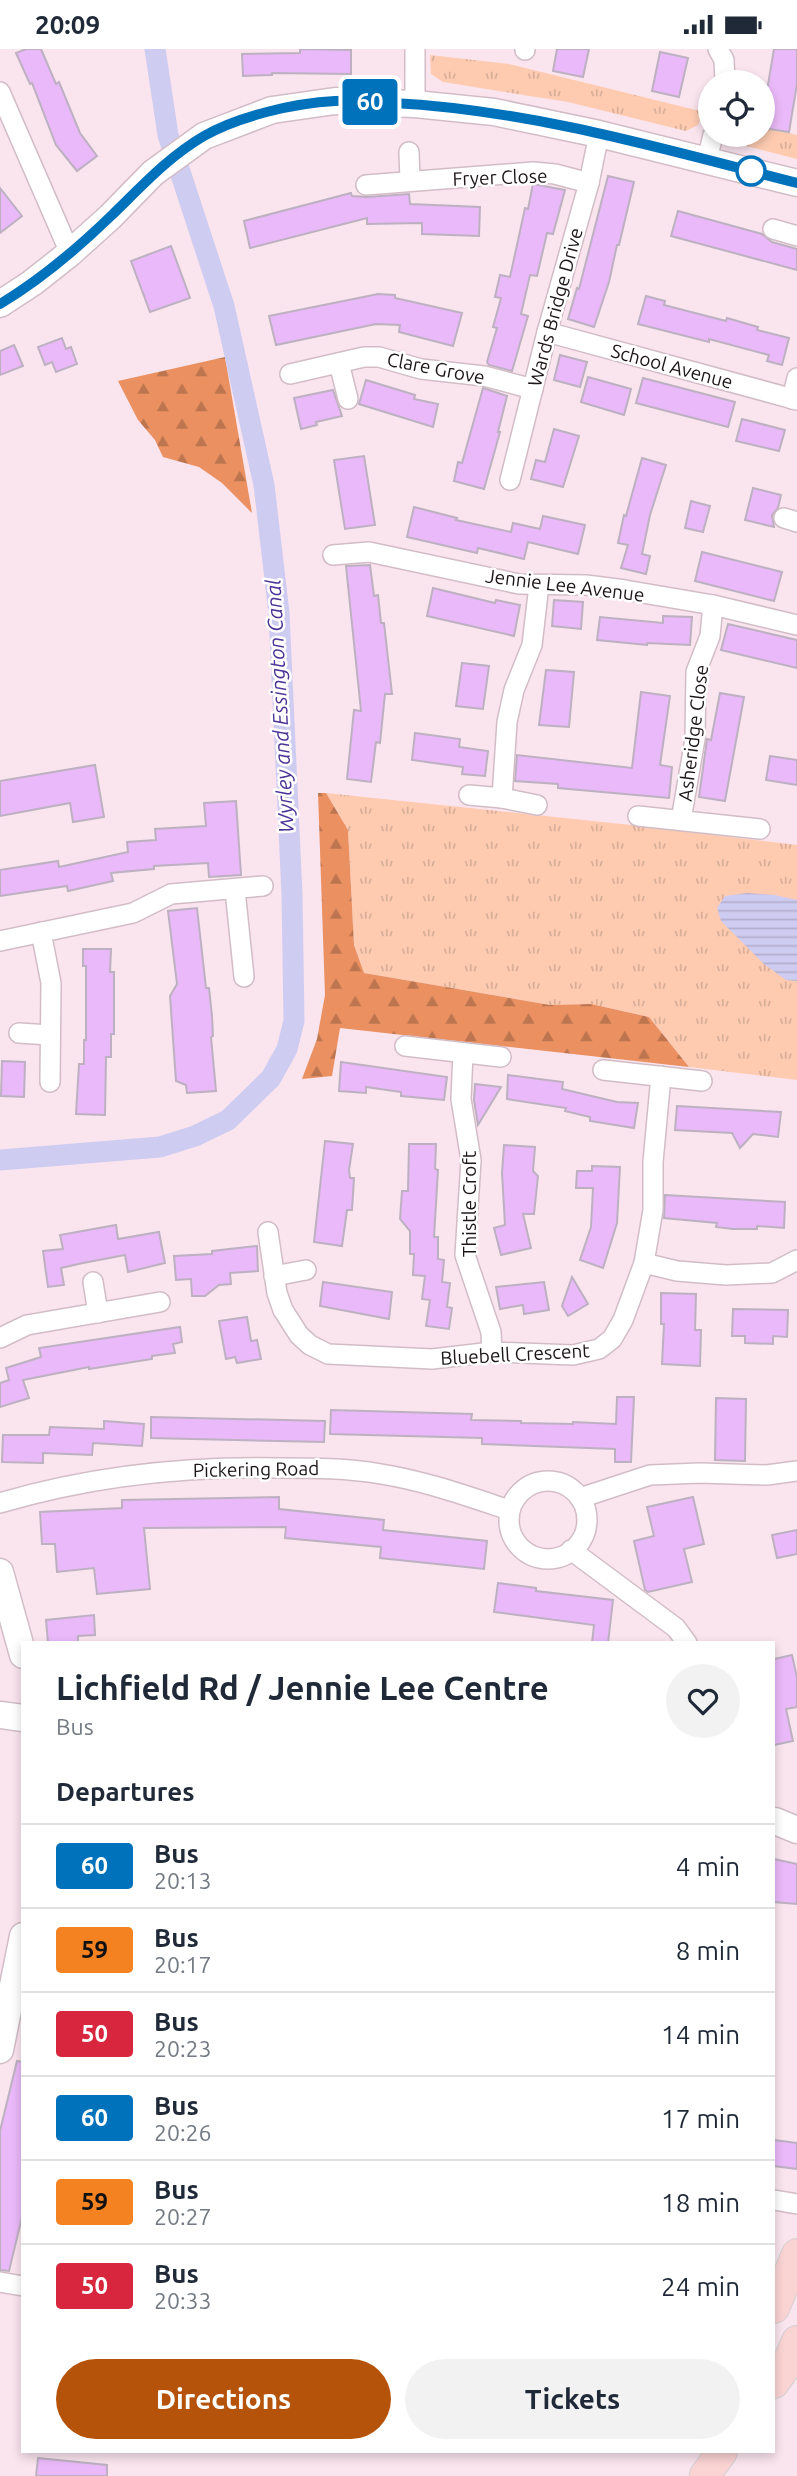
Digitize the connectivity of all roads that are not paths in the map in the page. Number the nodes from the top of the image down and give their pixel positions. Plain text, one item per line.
1 (415, 49) edge
2 (719, 49) edge
3 (723, 70) edge
4 (0, 92) edge
5 (415, 104) junction
6 (599, 134) junction
7 (710, 147) edge
8 (409, 152) dead end
9 (707, 160) junction
10 (410, 181) junction
11 (589, 183) junction
12 (797, 183) edge
13 (366, 185) dead end
14 (773, 229) dead end
15 (797, 236) edge
16 (70, 253) junction
17 (0, 304) edge
18 (547, 333) junction
19 (339, 363) junction
20 (289, 374) dead end
21 (797, 378) edge
22 (533, 389) junction
23 (348, 398) dead end
24 (794, 399) edge
25 (510, 480) dead end
26 (332, 555) dead end
27 (539, 585) junction
28 (713, 605) junction
29 (797, 625) edge
30 (469, 795) dead end
31 (502, 798) junction
32 (537, 805) dead end
33 (638, 816) dead end
34 (681, 820) junction
35 (760, 829) dead end
36 (262, 886) dead end
37 (235, 890) junction
38 (41, 932) junction
39 (0, 941) edge
40 (244, 977) dead end
41 (19, 1033) dead end
42 (50, 1035) junction
43 (405, 1046) dead end
44 (463, 1053) junction
45 (501, 1057) dead end
46 (603, 1070) dead end
47 (661, 1076) junction
48 (702, 1081) dead end
49 (50, 1082) dead end
50 (268, 1232) dead end
51 (797, 1260) edge
52 (644, 1263) junction
53 (306, 1270) dead end
54 (274, 1276) junction
55 (93, 1282) dead end
56 (160, 1302) dead end
57 (98, 1313) junction
58 (0, 1338) edge
59 (492, 1352) junction
60 (797, 1471) edge
61 (580, 1499) junction
62 (0, 1503) edge
63 (509, 1510) junction
64 (571, 1550) junction
65 (0, 1572) edge
66 (686, 1641) edge
67 (21, 1648) edge
68 (0, 1715) edge
69 (21, 1719) edge
70 (21, 1946) edge
71 (0, 2048) edge
72 (775, 2200) edge
73 (797, 2204) edge
74 (797, 2254) edge
75 (0, 2282) edge
76 (21, 2286) edge
77 (775, 2306) edge
78 (714, 2453) edge
79 (721, 2453) edge
80 (704, 2476) edge

1 - 5 street
2 - 3 street
4 - 16 street
5 - 6 main road
5 - 16 main road
6 - 9 main road
6 - 11 street, Wards Bridge Drive
7 - 9 street
8 - 10 street
9 - 12 main road
10 - 11 street, Fryer Close
10 - 13 street, Fryer Close
11 - 18 street, Wards Bridge Drive
14 - 15 street
16 - 17 main road
18 - 22 street, Wards Bridge Drive
18 - 24 street, School Avenue
19 - 20 street, Clare Grove
19 - 22 street, Clare Grove
19 - 23 street
21 - 24 street
22 - 25 street, Wards Bridge Drive
26 - 27 street, Jennie Lee Avenue
27 - 28 street, Jennie Lee Avenue
27 - 31 street
28 - 29 street, Jennie Lee Avenue
28 - 34 street, Asheridge Close
30 - 31 street
31 - 32 street
33 - 34 street, Asheridge Close
34 - 35 street, Asheridge Close
36 - 37 street
37 - 38 street
37 - 40 street
38 - 39 street
38 - 42 street
41 - 42 street
42 - 49 street
43 - 44 street
44 - 45 street
44 - 59 street, Thistle Croft
46 - 47 street
47 - 48 street
47 - 52 street, Bluebell Crescent
50 - 54 street, Bluebell Crescent
51 - 52 street
52 - 59 street, Bluebell Crescent
53 - 54 street
54 - 59 street, Bluebell Crescent
55 - 57 street
56 - 57 street
57 - 58 street
60 - 61 street
61 - 63 street
61 - 64 street
62 - 63 street, Pickering Road
63 - 64 street
64 - 66 street
65 - 67 main road
68 - 69 main road
70 - 71 main road
72 - 73 street
74 - 77 main road
75 - 76 street
78 - 80 main road
79 - 80 main road

